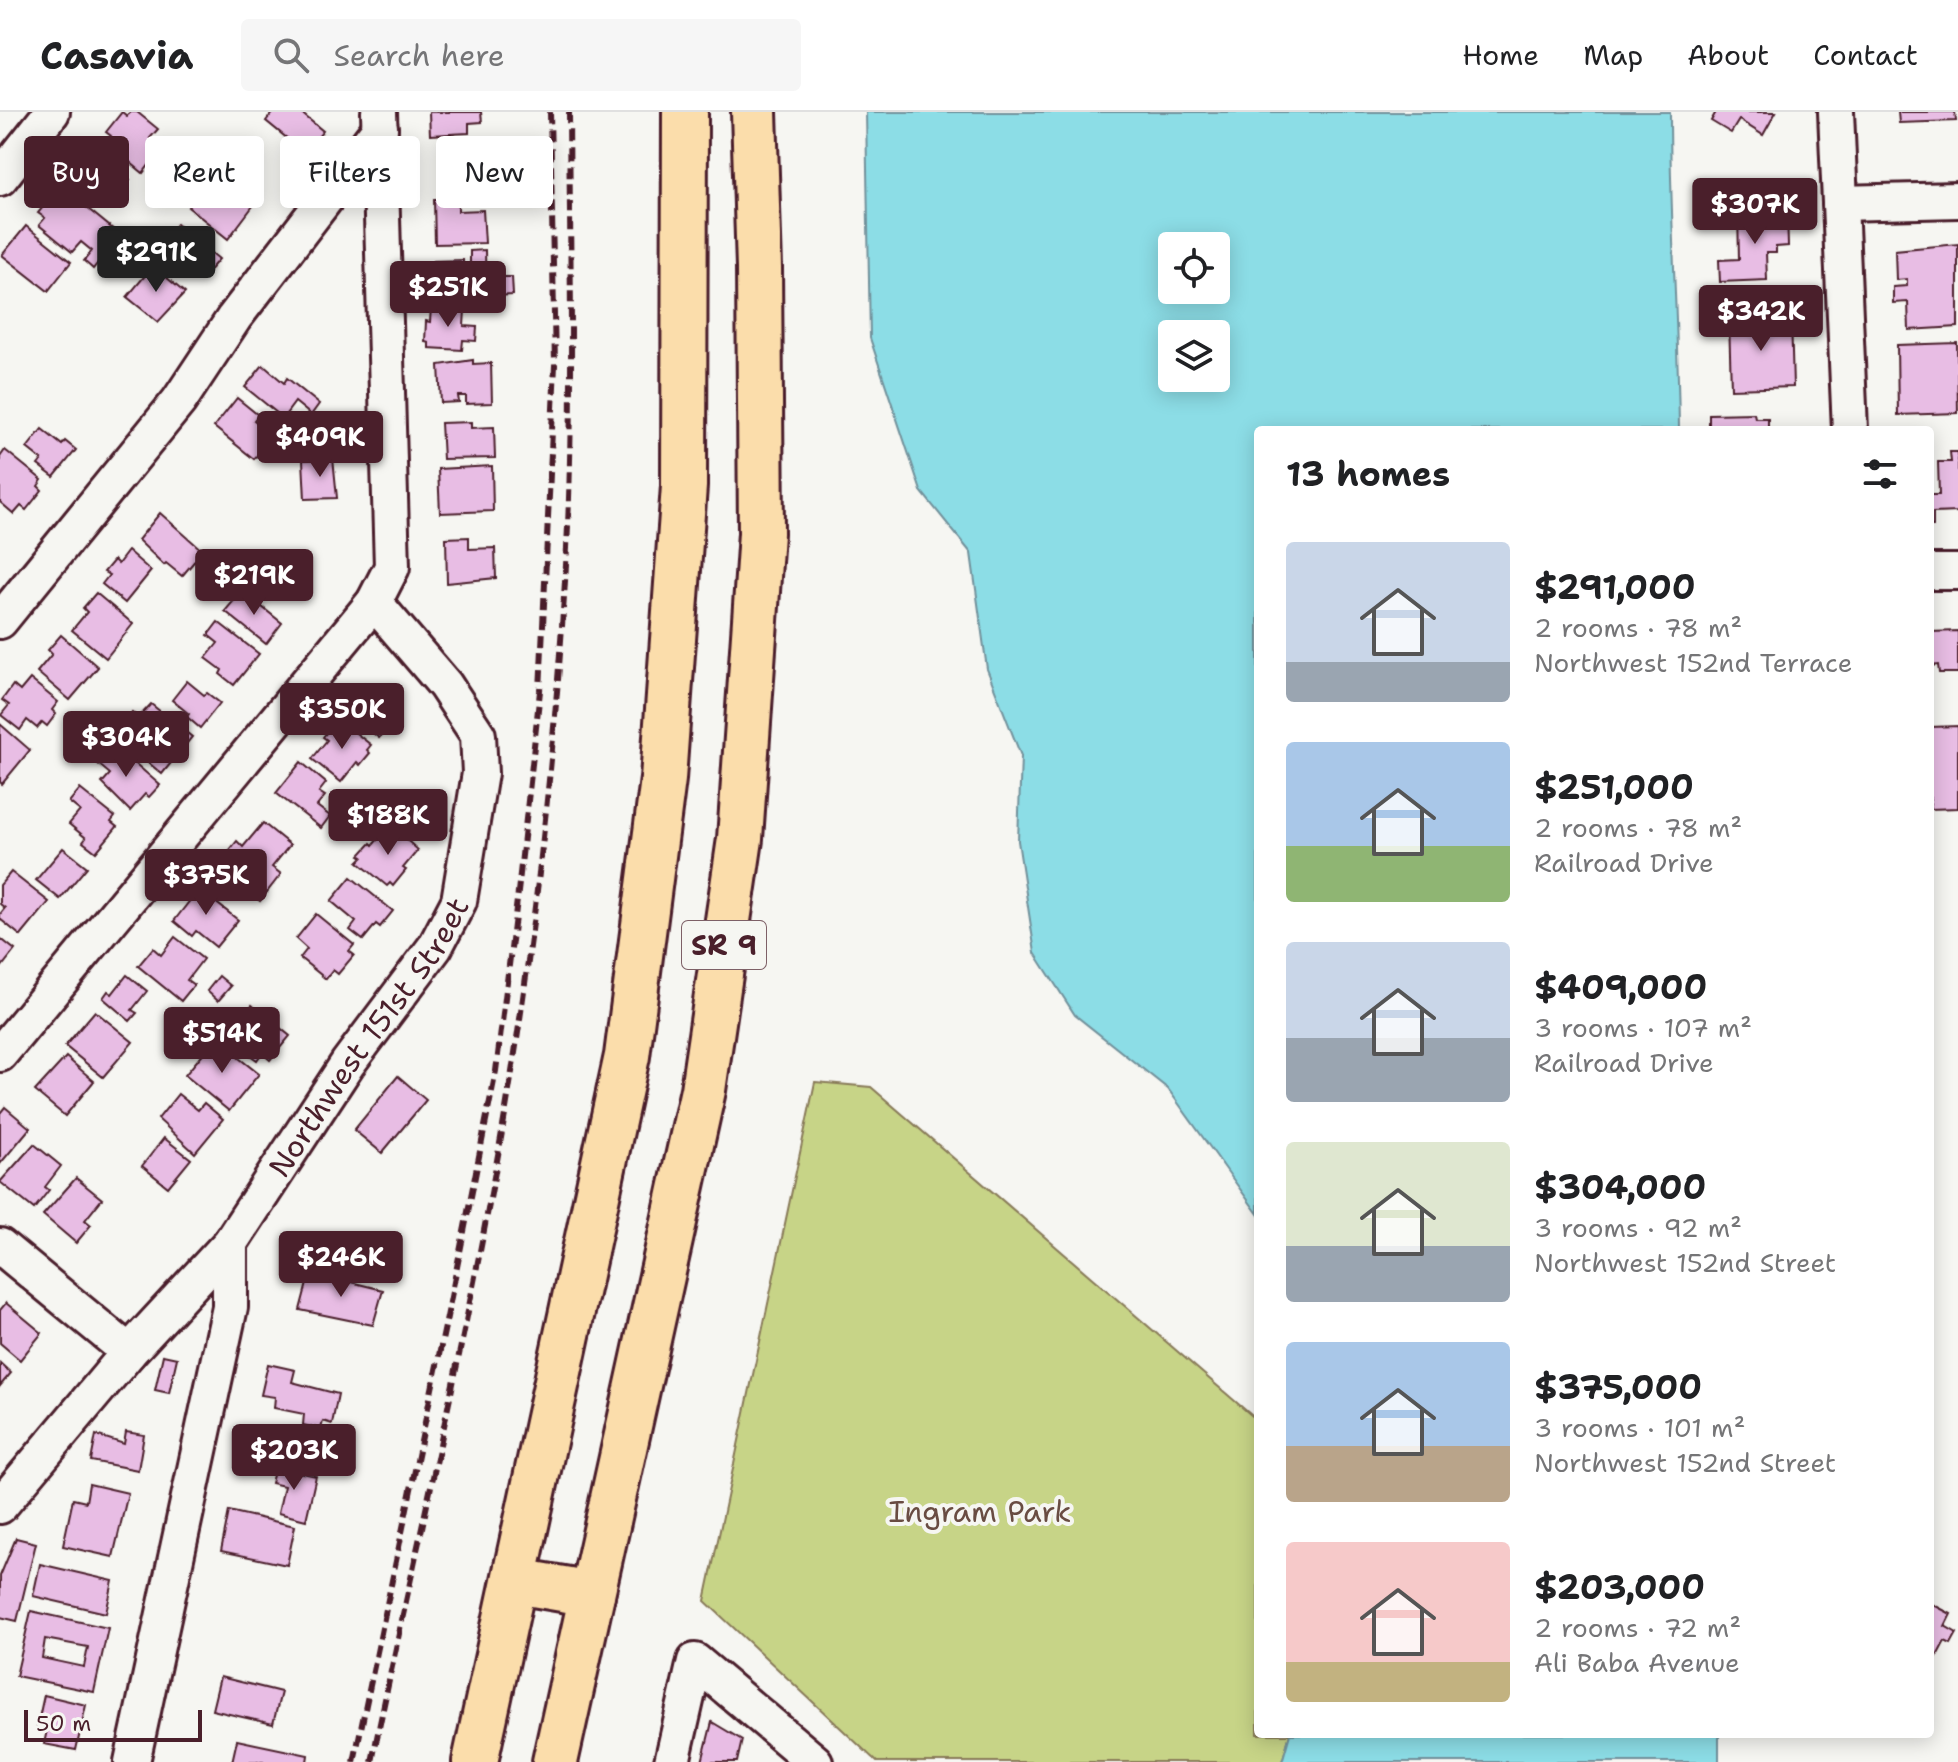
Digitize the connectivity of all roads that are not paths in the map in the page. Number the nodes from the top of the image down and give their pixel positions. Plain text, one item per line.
1 (52, 112) edge
2 (685, 112) edge
3 (754, 112) edge
4 (1836, 112) edge
5 (379, 120) edge
6 (0, 178) edge
7 (1958, 200) edge
8 (1840, 203) junction
9 (1850, 426) edge
10 (1934, 572) edge
11 (1958, 572) edge
12 (374, 602) junction
13 (0, 621) edge
14 (0, 1054) edge
15 (230, 1243) junction
16 (0, 1246) edge
17 (129, 1352) junction
18 (0, 1506) edge
19 (516, 1581) junction
20 (592, 1594) junction
21 (132, 1762) edge
22 (475, 1762) edge
23 (555, 1762) edge
24 (672, 1762) edge
25 (815, 1762) edge

1 - 6 street
2 - 19 main road, SR 9
3 - 20 main road, SR 9
4 - 8 street
5 - 12 street
5 - 13 street
7 - 8 street
8 - 9 street
10 - 11 street
12 - 14 street
12 - 15 street, Northwest 151st Street
15 - 17 street, Northwest 151st Street
15 - 21 street
16 - 17 street
17 - 18 street, Northwest 151st Street
19 - 20 main road
19 - 22 main road, SR 9
20 - 23 main road, SR 9
24 - 25 street

